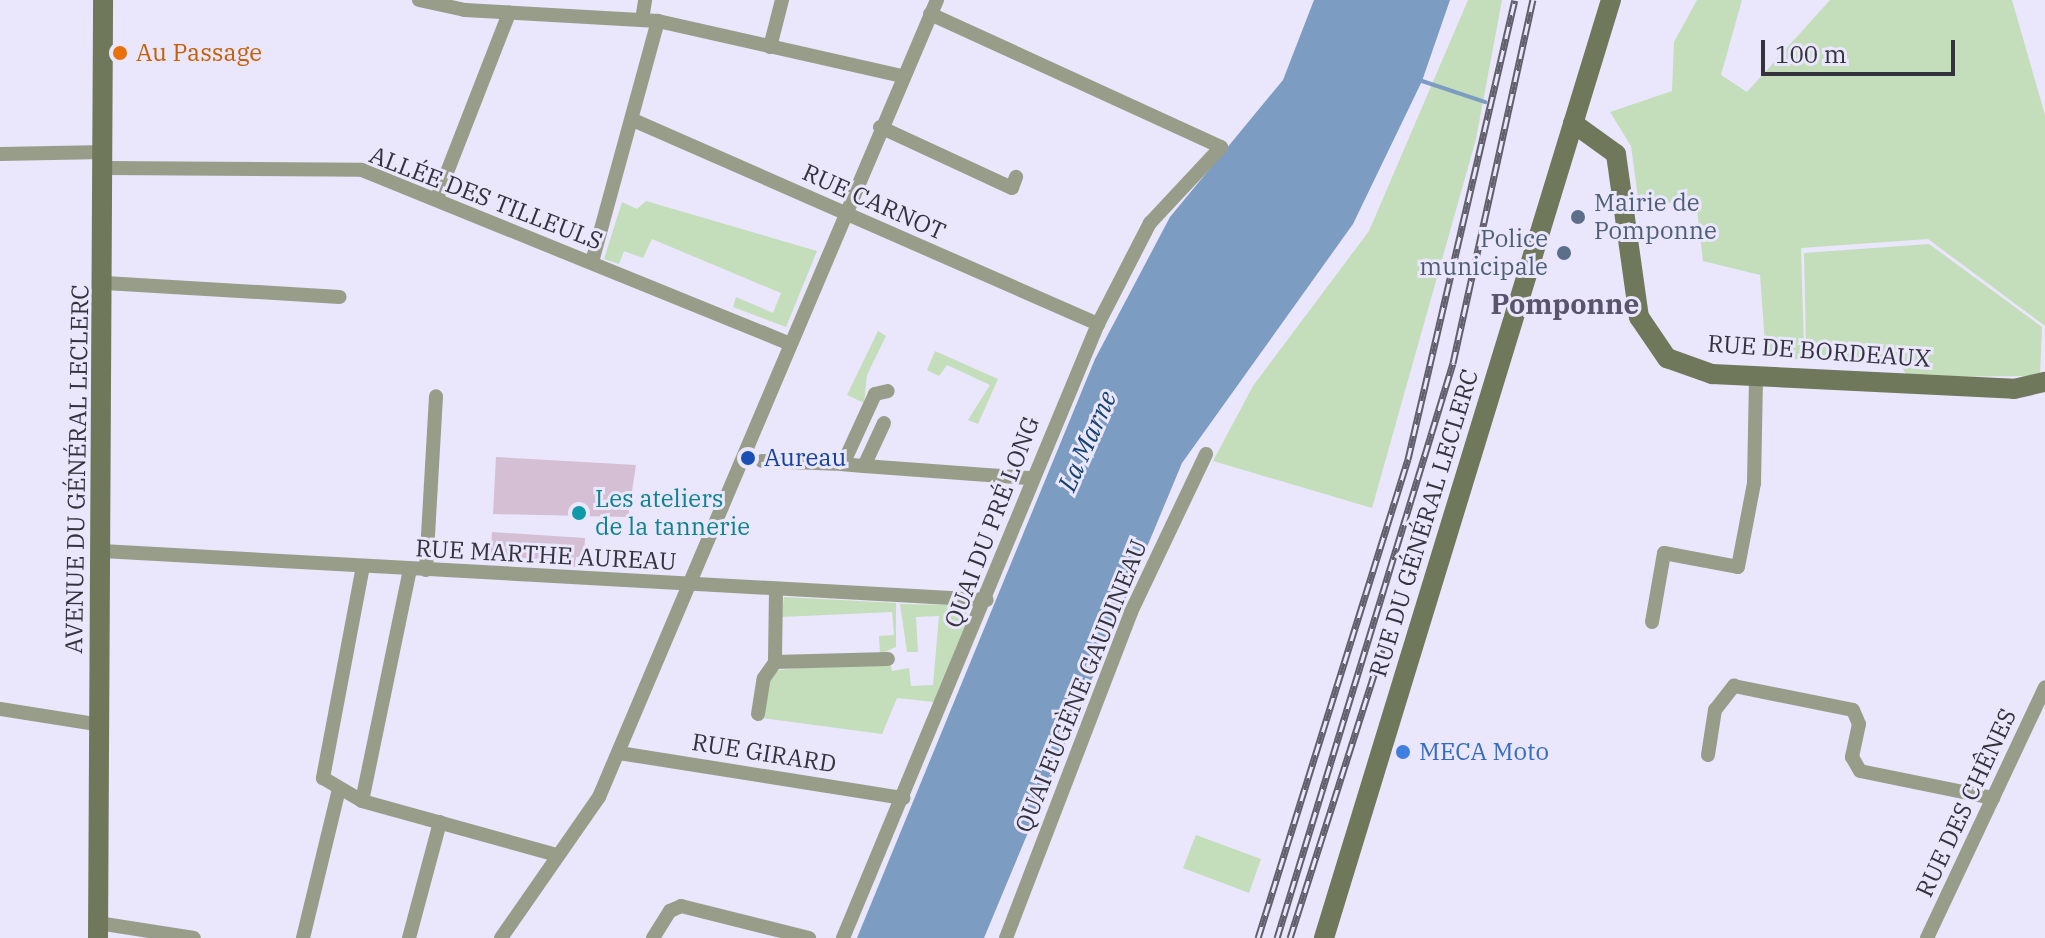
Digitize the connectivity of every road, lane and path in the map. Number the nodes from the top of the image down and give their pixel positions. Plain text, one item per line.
1 (103, 0) edge
2 (419, 0) edge
3 (645, 0) edge
4 (782, 0) edge
5 (937, 0) edge
6 (1611, 0) edge
7 (509, 13) junction
8 (930, 14) junction
9 (642, 20) junction
10 (658, 21) junction
11 (770, 47) junction
12 (902, 76) junction
13 (633, 120) junction
14 (1573, 123) junction
15 (880, 127) junction
16 (0, 154) edge
17 (105, 160) junction
18 (1016, 177) dead end
19 (437, 198) junction
20 (844, 213) junction
21 (592, 262) junction
22 (105, 283) junction
23 (340, 297) dead end
24 (1098, 324) junction
25 (789, 343) junction
26 (1756, 376) junction
27 (2045, 382) edge
28 (888, 391) dead end
29 (436, 396) dead end
30 (884, 423) dead end
31 (1206, 454) dead end
32 (762, 461) dead end
33 (843, 464) junction
34 (864, 466) junction
35 (1029, 478) junction
36 (102, 551) junction
37 (363, 566) junction
38 (410, 569) junction
39 (426, 570) junction
40 (687, 585) junction
41 (776, 589) junction
42 (987, 600) junction
43 (1652, 622) dead end
44 (888, 659) dead end
45 (775, 662) junction
46 (2045, 687) edge
47 (0, 709) edge
48 (758, 714) dead end
49 (101, 725) junction
50 (619, 753) junction
51 (1708, 755) dead end
52 (338, 793) junction
53 (903, 798) junction
54 (1993, 798) junction
55 (362, 801) junction
56 (440, 822) junction
57 (557, 855) junction
58 (98, 930) edge
59 (194, 938) edge
60 (303, 938) edge
61 (409, 938) edge
62 (501, 938) edge
63 (653, 938) edge
64 (809, 938) edge
65 (843, 938) edge
66 (1006, 938) edge
67 (1324, 938) edge
68 (1927, 938) edge

1 - 17 main road, AVENUE DU GÉNÉRAL LECLERC
2 - 7 street
3 - 9 street
4 - 11 street
5 - 8 street
6 - 14 main road, RUE DU GÉNÉRAL LECLERC
7 - 9 street
7 - 19 street
8 - 12 street
8 - 24 street, QUAI DU PRÉ LONG
9 - 10 street
10 - 11 street
10 - 13 street
11 - 12 street
12 - 15 street
13 - 20 street, RUE CARNOT
13 - 21 street
14 - 26 main road, RUE DE BORDEAUX
14 - 67 main road, RUE DU GÉNÉRAL LECLERC
15 - 18 street
15 - 20 street
16 - 17 street, ALLÉE DES TILLEULS
17 - 19 street, ALLÉE DES TILLEULS
17 - 22 main road, AVENUE DU GÉNÉRAL LECLERC
19 - 21 street, ALLÉE DES TILLEULS
20 - 24 street, RUE CARNOT
20 - 25 street
21 - 25 street, ALLÉE DES TILLEULS
22 - 23 street
22 - 36 main road, AVENUE DU GÉNÉRAL LECLERC
24 - 35 street, QUAI DU PRÉ LONG
25 - 40 street
26 - 27 main road, RUE DE BORDEAUX
26 - 43 street
28 - 33 street
29 - 39 street
30 - 34 street
31 - 66 street, QUAI EUGÈNE GAUDINEAU
32 - 33 street
33 - 34 street
34 - 35 street
35 - 42 street, QUAI DU PRÉ LONG
36 - 37 street, RUE MARTHE AUREAU
36 - 49 main road, AVENUE DU GÉNÉRAL LECLERC
37 - 38 street, RUE MARTHE AUREAU
37 - 52 street
38 - 39 street, RUE MARTHE AUREAU
38 - 55 street
39 - 40 street, RUE MARTHE AUREAU
40 - 41 street, RUE MARTHE AUREAU
40 - 50 street
41 - 42 street, RUE MARTHE AUREAU
41 - 45 street
42 - 53 street, QUAI DU PRÉ LONG
44 - 45 street
45 - 48 street
46 - 54 street, RUE DES CHÊNES
47 - 49 street
49 - 58 main road, AVENUE DU GÉNÉRAL LECLERC
50 - 53 street, RUE GIRARD
50 - 57 street
51 - 54 street
52 - 55 street
52 - 60 street
53 - 65 street, QUAI DU PRÉ LONG
54 - 68 street, RUE DES CHÊNES
55 - 56 street
56 - 57 street
56 - 61 street
57 - 62 street
58 - 59 street
63 - 64 street

